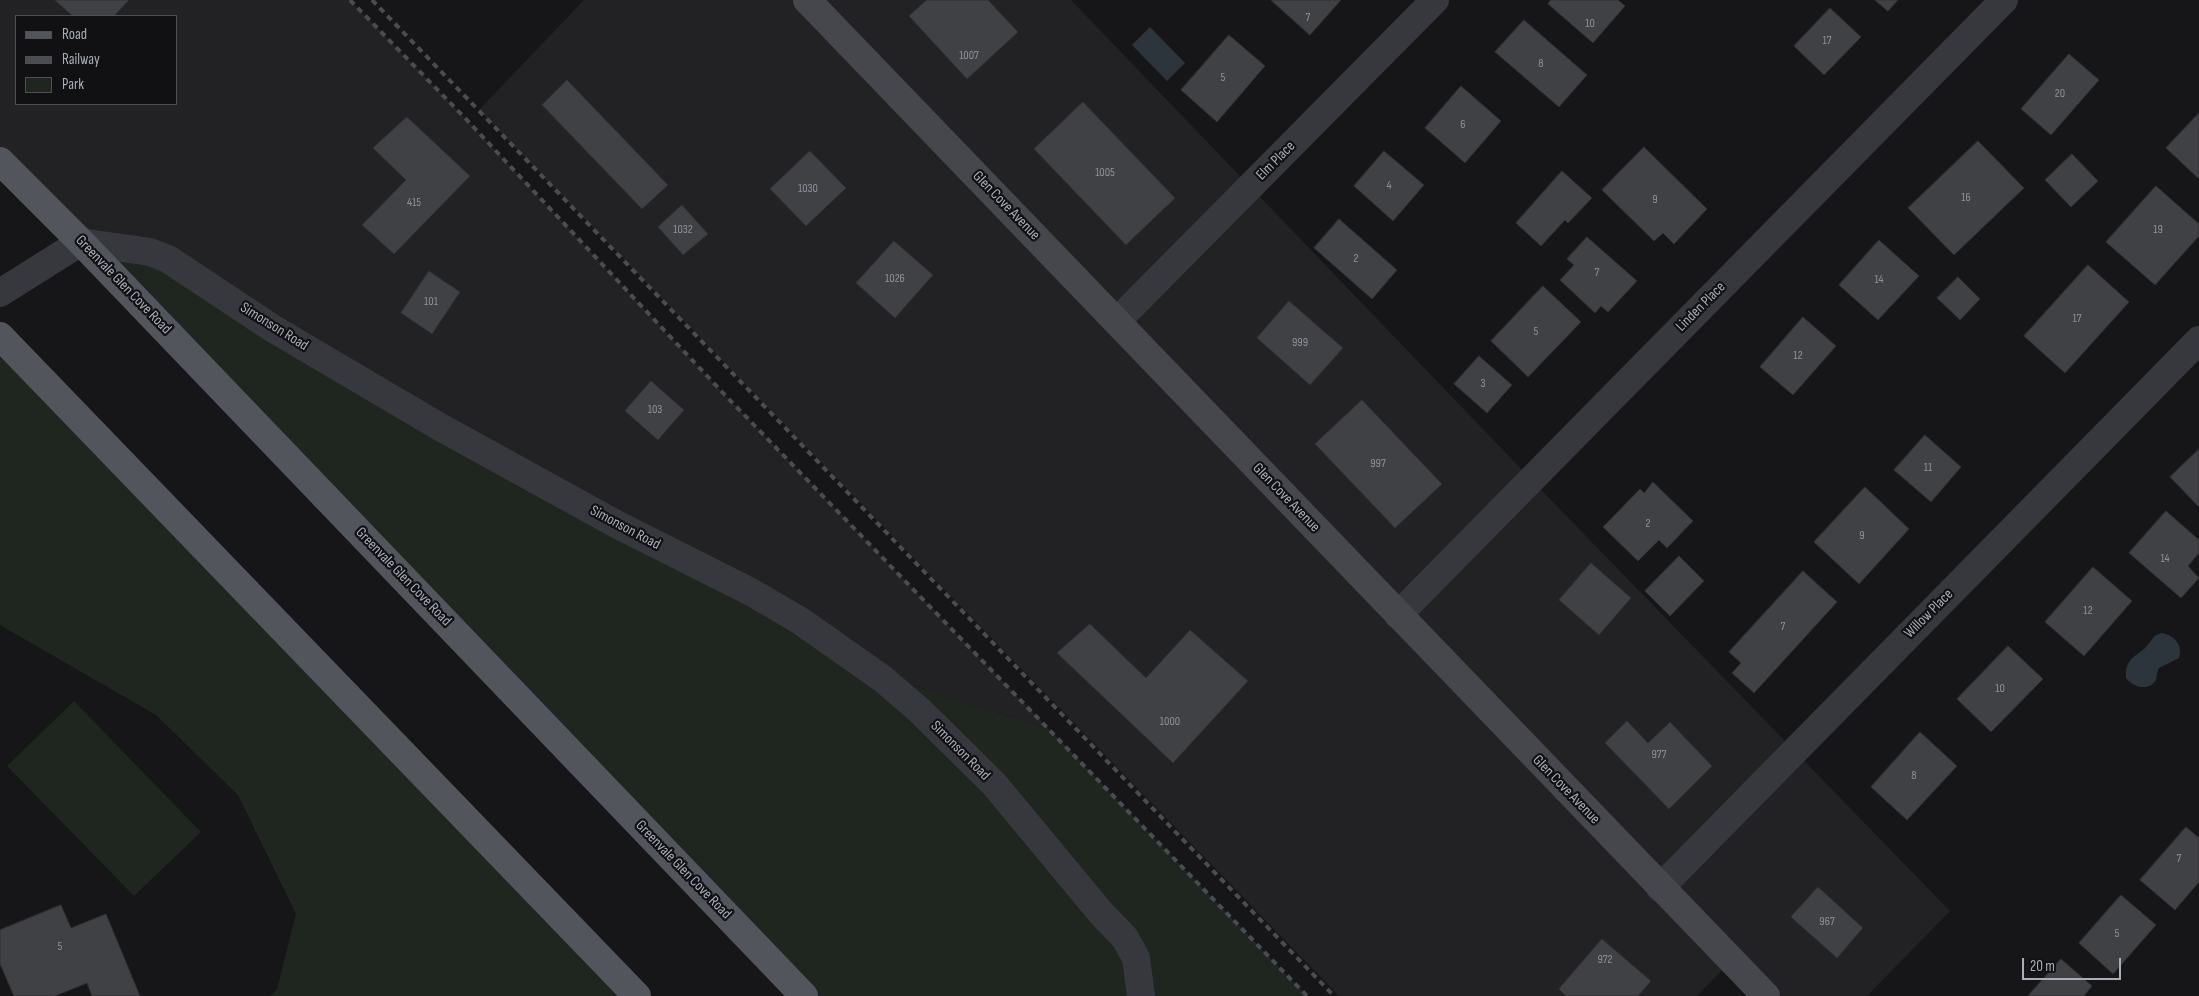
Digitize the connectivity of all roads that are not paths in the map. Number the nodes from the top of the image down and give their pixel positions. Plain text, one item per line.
1 (807, 0) edge
2 (1435, 0) edge
3 (2004, 0) edge
4 (0, 161) edge
5 (81, 242) junction
6 (0, 293) edge
7 (1117, 321) junction
8 (0, 336) edge
9 (2199, 340) edge
10 (1398, 615) junction
11 (1660, 888) junction
12 (637, 996) edge
13 (804, 996) edge
14 (1140, 996) edge
15 (1766, 996) edge

1 - 7 main road, Glen Cove Avenue
2 - 7 street, Elm Place
3 - 10 street, Linden Place
4 - 5 main road, Greenvale Glen Cove Road
5 - 6 street
5 - 13 main road, Greenvale Glen Cove Road
5 - 14 street, Simonson Road
7 - 10 main road, Glen Cove Avenue
8 - 12 main road
9 - 11 street, Willow Place
10 - 11 main road, Glen Cove Avenue
11 - 15 main road, Glen Cove Avenue

